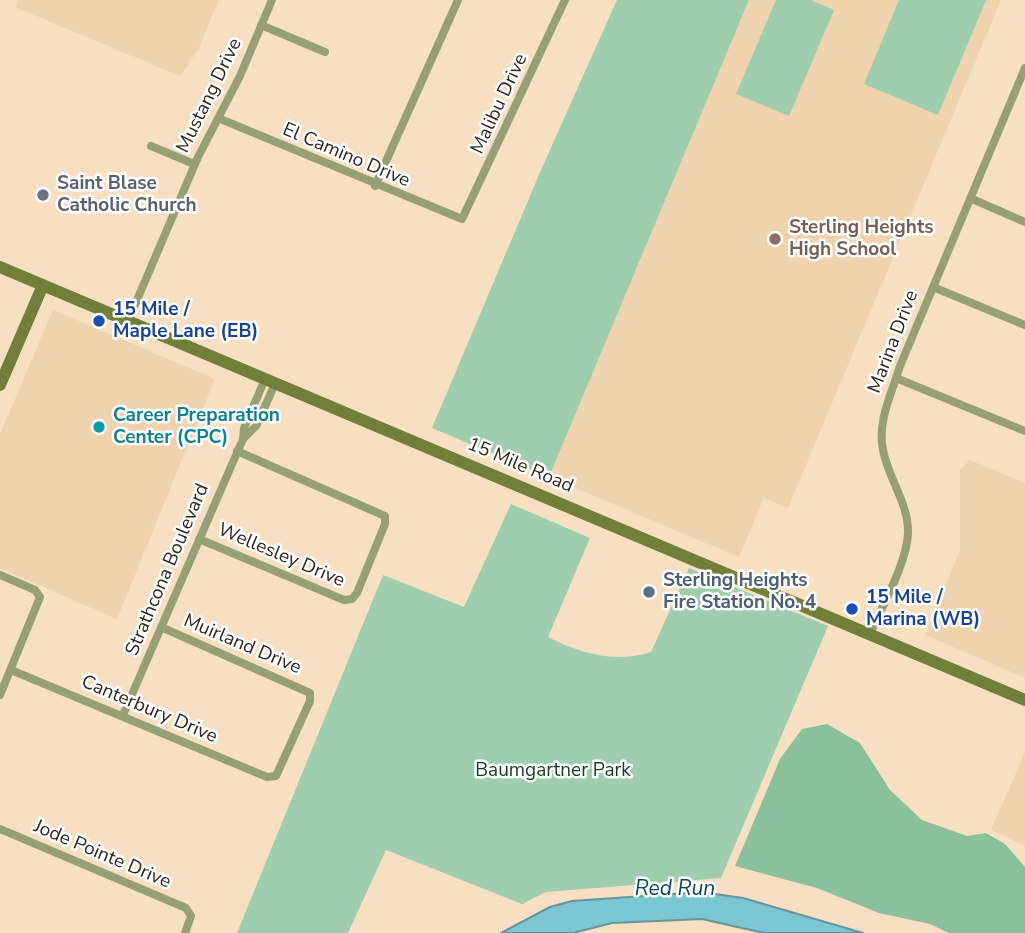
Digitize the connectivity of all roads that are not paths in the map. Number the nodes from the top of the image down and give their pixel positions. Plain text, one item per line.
1 (272, 0) edge
2 (458, 0) edge
3 (565, 0) edge
4 (261, 25) junction
5 (325, 52) dead end
6 (1025, 68) edge
7 (218, 118) junction
8 (151, 146) dead end
9 (194, 164) junction
10 (375, 186) junction
11 (970, 198) junction
12 (462, 219) joint
13 (1025, 222) edge
14 (0, 267) edge
15 (43, 285) junction
16 (933, 287) junction
17 (128, 321) junction
18 (1025, 325) edge
19 (896, 378) junction
20 (270, 382) junction
21 (0, 385) edge
22 (252, 411) junction
23 (261, 415) junction
24 (1025, 431) edge
25 (243, 439) junction
26 (237, 451) junction
27 (199, 539) junction
28 (0, 575) edge
29 (161, 627) junction
30 (870, 634) junction
31 (11, 670) junction
32 (0, 695) edge
33 (1025, 700) edge
34 (123, 715) junction
35 (276, 776) joint
36 (0, 829) edge
37 (185, 933) edge

1 - 4 street, Mustang Drive
2 - 10 street
3 - 12 street, Malibu Drive
4 - 5 street
4 - 7 street, Mustang Drive
6 - 11 street, Marina Drive
7 - 9 street, Mustang Drive
7 - 10 street, El Camino Drive
8 - 9 street
9 - 17 street, Mustang Drive
10 - 12 street, El Camino Drive
11 - 13 street
11 - 16 street, Marina Drive
14 - 15 main road, 15 Mile Road
15 - 17 main road, 15 Mile Road
15 - 21 main road
16 - 18 street
16 - 19 street, Marina Drive
17 - 20 main road, 15 Mile Road
19 - 24 street
19 - 30 street, Marina Drive
20 - 22 street, Strathcona Boulevard
20 - 23 street, Strathcona Boulevard
20 - 30 main road, 15 Mile Road
22 - 23 street
22 - 25 street, Strathcona Boulevard
23 - 25 street, Strathcona Boulevard
25 - 26 street, Strathcona Boulevard
26 - 27 street, Strathcona Boulevard
26 - 27 street, Wellesley Drive
27 - 29 street, Strathcona Boulevard
28 - 31 street
29 - 34 street, Strathcona Boulevard
29 - 35 street, Muirland Drive
30 - 33 main road, 15 Mile Road
31 - 32 street
31 - 34 street, Canterbury Drive
34 - 35 street, Canterbury Drive
36 - 37 street, Jode Pointe Drive

